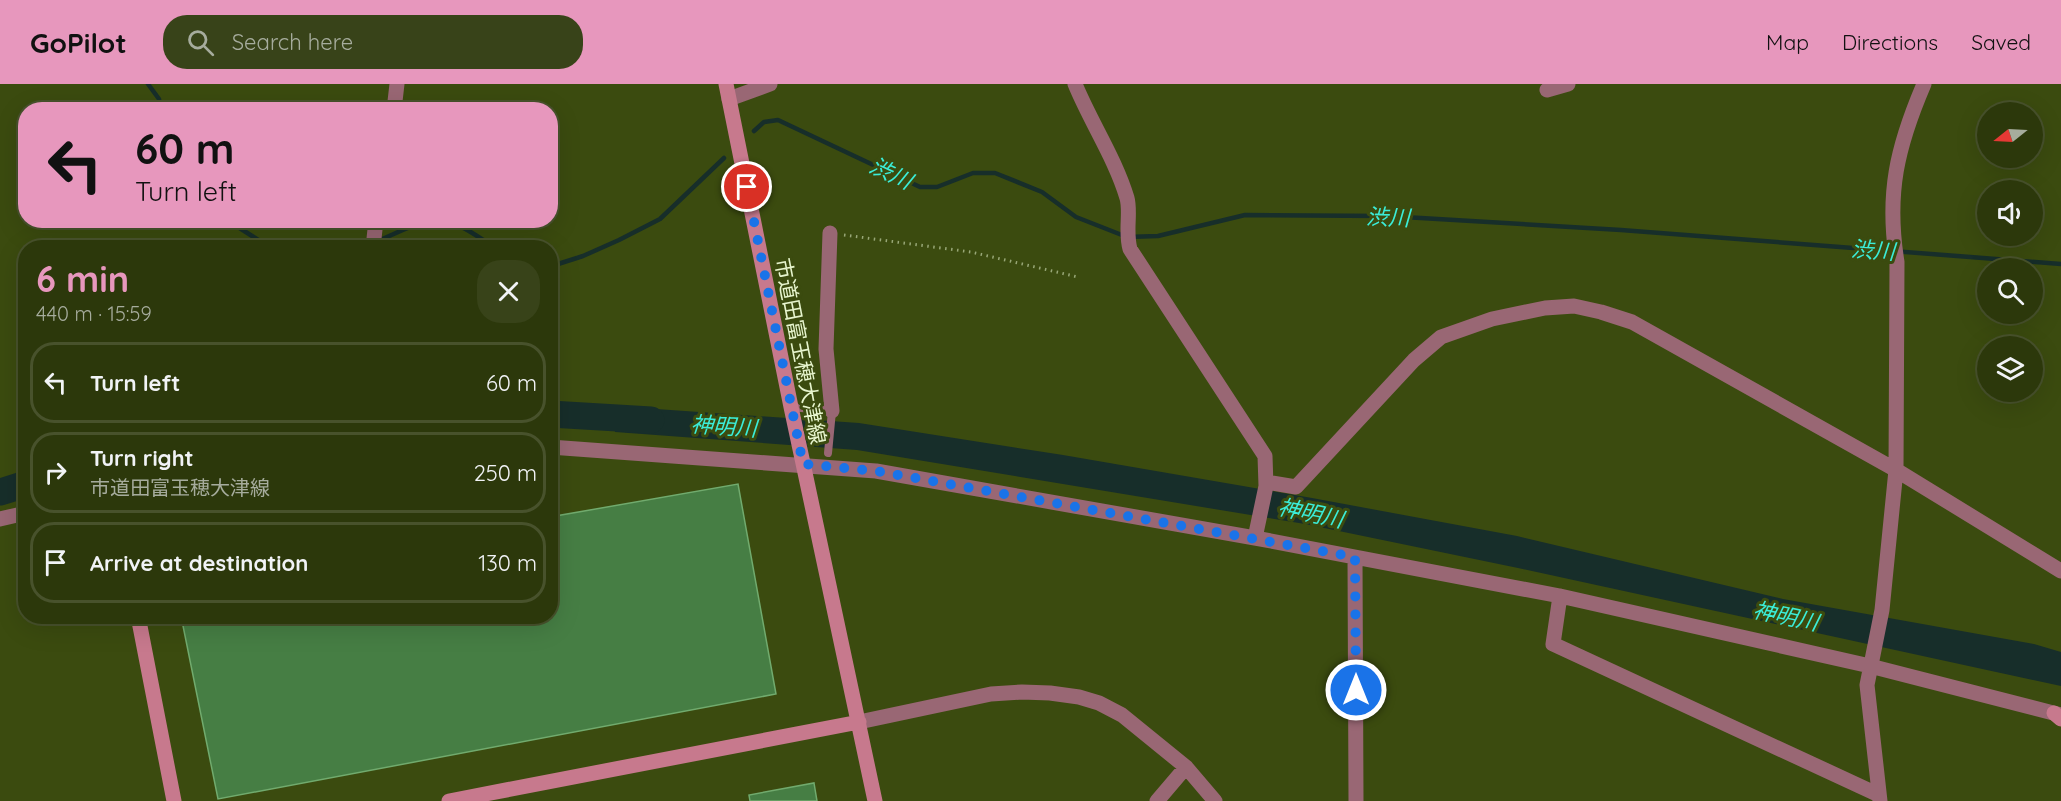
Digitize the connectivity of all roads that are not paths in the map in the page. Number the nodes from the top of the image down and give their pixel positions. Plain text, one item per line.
1 (397, 84) edge
2 (770, 84) edge
3 (1075, 84) edge
4 (1568, 84) edge
5 (1924, 84) edge
6 (1547, 90) dead end
7 (728, 91) edge
8 (395, 102) edge
9 (830, 233) road end
10 (791, 409) junction
11 (832, 414) junction
12 (558, 447) edge
13 (802, 459) junction
14 (828, 460) junction
15 (1896, 471) junction
16 (1266, 484) junction
17 (18, 515) edge
18 (0, 519) edge
19 (1256, 533) junction
20 (1355, 557) junction
21 (2061, 571) edge
22 (1560, 596) junction
23 (140, 624) edge
24 (1871, 661) junction
25 (2058, 716) edge
26 (859, 722) junction
27 (1186, 767) junction
28 (1879, 798) edge
29 (174, 801) edge
30 (448, 801) edge
31 (875, 801) edge
32 (1157, 801) edge
33 (1215, 801) edge
34 (1356, 801) edge

1 - 8 street
2 - 7 street
3 - 16 street
4 - 6 street
5 - 15 street
7 - 10 street, 市道田富玉穂大津線
9 - 11 street
10 - 11 lane
10 - 13 street, 市道田富玉穂大津線
11 - 14 lane
12 - 13 street
13 - 14 street
13 - 26 street, 市道田富玉穂大津線
14 - 19 street
15 - 16 street
15 - 21 street
15 - 24 street
16 - 19 street
17 - 18 street
19 - 20 street
20 - 22 street
20 - 34 street
22 - 24 street
22 - 28 street
23 - 29 street
24 - 25 street
24 - 28 street
26 - 27 street
26 - 30 street
26 - 31 street, 市道田富玉穂大津線
27 - 32 street
27 - 33 street

